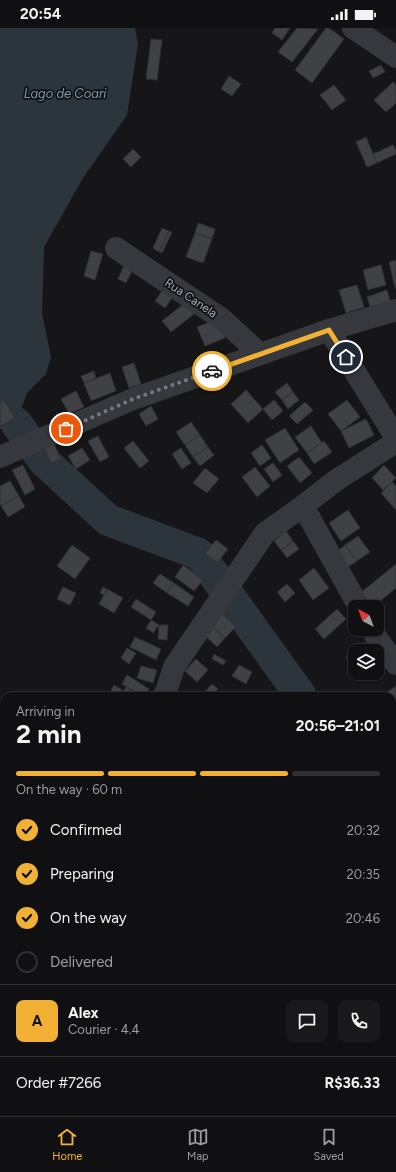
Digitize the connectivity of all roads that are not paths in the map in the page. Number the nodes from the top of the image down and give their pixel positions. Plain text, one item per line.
1 (354, 28) edge
2 (396, 57) edge
3 (116, 248) dead end
4 (396, 310) edge
5 (329, 330) junction
6 (260, 354) junction
7 (396, 438) edge
8 (396, 442) edge
9 (0, 457) edge
10 (303, 506) junction
11 (356, 600) edge
12 (376, 636) edge
13 (396, 664) edge
14 (167, 692) edge

1 - 2 street
3 - 6 street, Rua Canela
4 - 5 street
5 - 6 street
5 - 7 street
6 - 9 street
8 - 10 street
10 - 11 street
10 - 14 street
12 - 13 street

